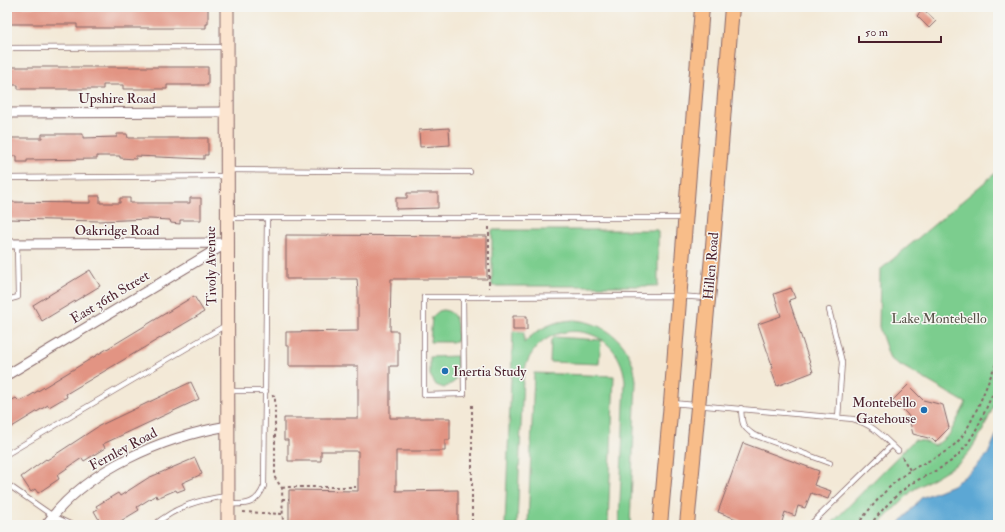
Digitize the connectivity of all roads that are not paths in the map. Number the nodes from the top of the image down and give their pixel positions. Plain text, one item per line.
1 (226, 7) edge
2 (702, 7) edge
3 (732, 7) edge
4 (226, 47) junction
5 (7, 48) edge
6 (7, 112) edge
7 (226, 112) junction
8 (470, 172) dead end
9 (226, 173) junction
10 (7, 178) edge
11 (226, 218) junction
12 (684, 218) junction
13 (267, 219) junction
14 (226, 243) junction
15 (7, 244) edge
16 (17, 244) junction
17 (679, 296) junction
18 (463, 297) junction
19 (708, 298) junction
20 (7, 300) edge
21 (829, 310) dead end
22 (228, 324) junction
23 (7, 374) edge
24 (228, 391) junction
25 (266, 391) junction
26 (671, 403) junction
27 (699, 405) junction
28 (741, 408) junction
29 (838, 418) junction
30 (228, 426) junction
31 (892, 445) junction
32 (898, 451) road end
33 (7, 454) edge
34 (830, 463) dead end
35 (7, 484) edge
36 (228, 500) junction
37 (53, 516) junction
38 (46, 525) edge
39 (72, 525) edge
40 (154, 525) edge
41 (228, 525) edge
42 (660, 525) edge
43 (687, 525) edge
44 (810, 525) edge

1 - 4 street, Tivoly Avenue
2 - 12 main road, Hillen Road
3 - 19 main road, Hillen Road
4 - 5 lane
4 - 7 street, Tivoly Avenue
6 - 7 street, Upshire Road
7 - 9 street, Tivoly Avenue
8 - 9 lane
9 - 10 lane
9 - 11 street, Tivoly Avenue
11 - 13 lane
11 - 14 street, Tivoly Avenue
12 - 13 lane
12 - 17 main road, Hillen Road
13 - 25 lane
14 - 16 street, Oakridge Road
14 - 22 street, Tivoly Avenue
14 - 23 street, East 36th Street
15 - 16 street, Oakridge Road
16 - 20 lane
17 - 18 lane
17 - 19 lane
17 - 26 main road, Hillen Road
18 - 18 lane
19 - 27 main road, Hillen Road
21 - 29 lane
22 - 24 street, Tivoly Avenue
22 - 33 lane
24 - 25 lane
24 - 30 street, Tivoly Avenue
25 - 36 lane
26 - 27 lane
26 - 42 main road, Hillen Road
27 - 28 lane
27 - 43 main road, Hillen Road
28 - 29 lane
28 - 34 lane
29 - 31 lane
30 - 36 street, Tivoly Avenue
30 - 37 street, Fernley Road
31 - 32 lane
31 - 44 lane
35 - 37 lane
36 - 40 lane
36 - 41 street, Tivoly Avenue
37 - 38 street, Fernley Road
37 - 39 lane

